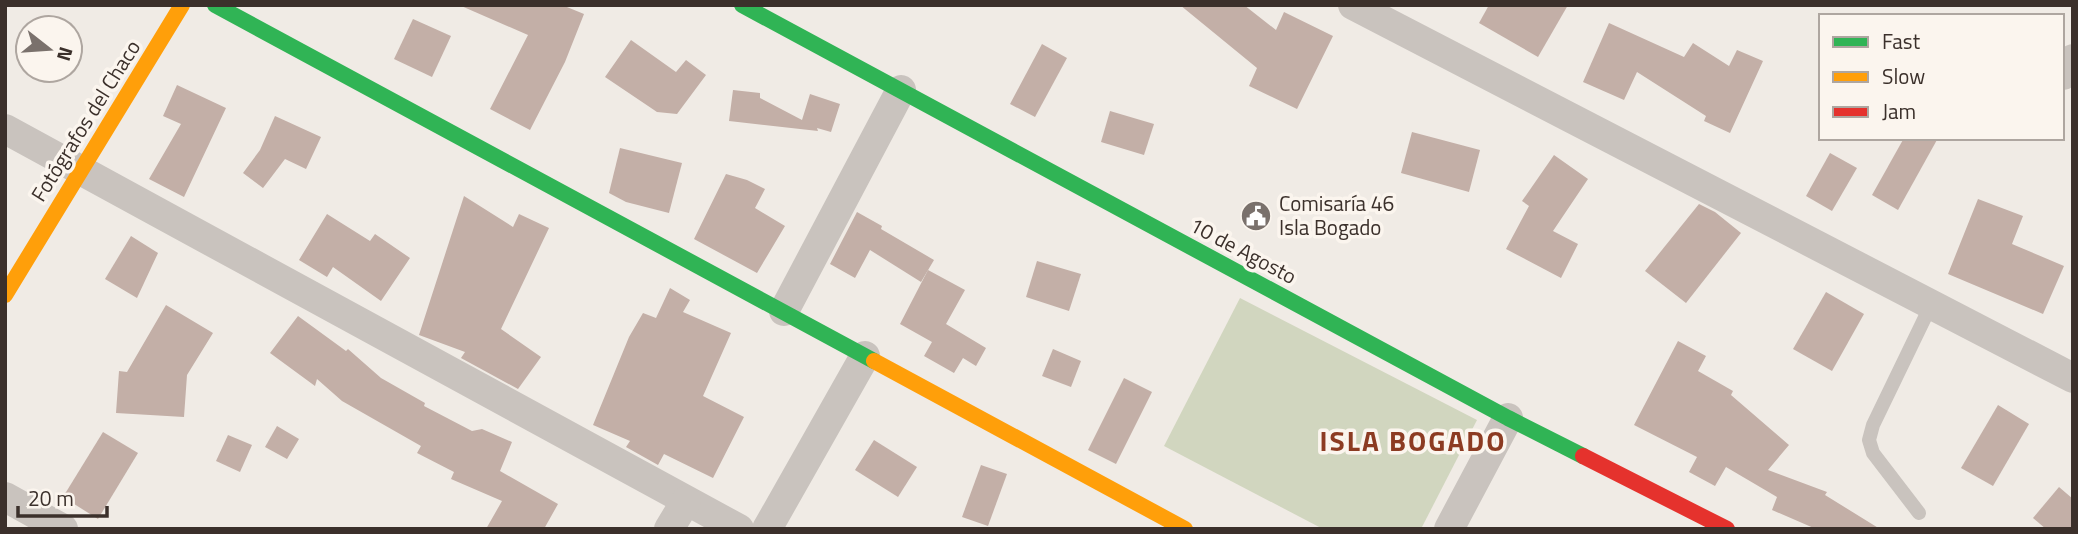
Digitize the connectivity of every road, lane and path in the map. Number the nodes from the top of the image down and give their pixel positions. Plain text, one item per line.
1 (182, 5) edge
2 (215, 5) edge
3 (742, 5) edge
4 (1353, 5) edge
5 (901, 90) junction
6 (5, 130) edge
7 (80, 169) junction
8 (5, 295) edge
9 (1931, 305) junction
10 (784, 311) junction
11 (865, 356) junction
12 (2073, 378) edge
13 (1508, 418) junction
14 (5, 497) edge
15 (686, 500) junction
16 (1919, 513) dead end
17 (63, 529) edge
18 (669, 529) edge
19 (739, 529) edge
20 (767, 529) edge
21 (1185, 529) edge
22 (1448, 529) edge
23 (1727, 529) edge

1 - 7 street, Fotógrafos del Chaco
2 - 10 street
3 - 5 street, 10 de Agosto
4 - 9 street
5 - 10 street
5 - 13 street, 10 de Agosto
6 - 7 street
7 - 8 street, Fotógrafos del Chaco
7 - 15 street
9 - 12 street
9 - 16 lane
10 - 11 street
11 - 20 street
11 - 21 street
13 - 22 street
13 - 23 street, 10 de Agosto
14 - 17 street
15 - 18 street
15 - 19 street

